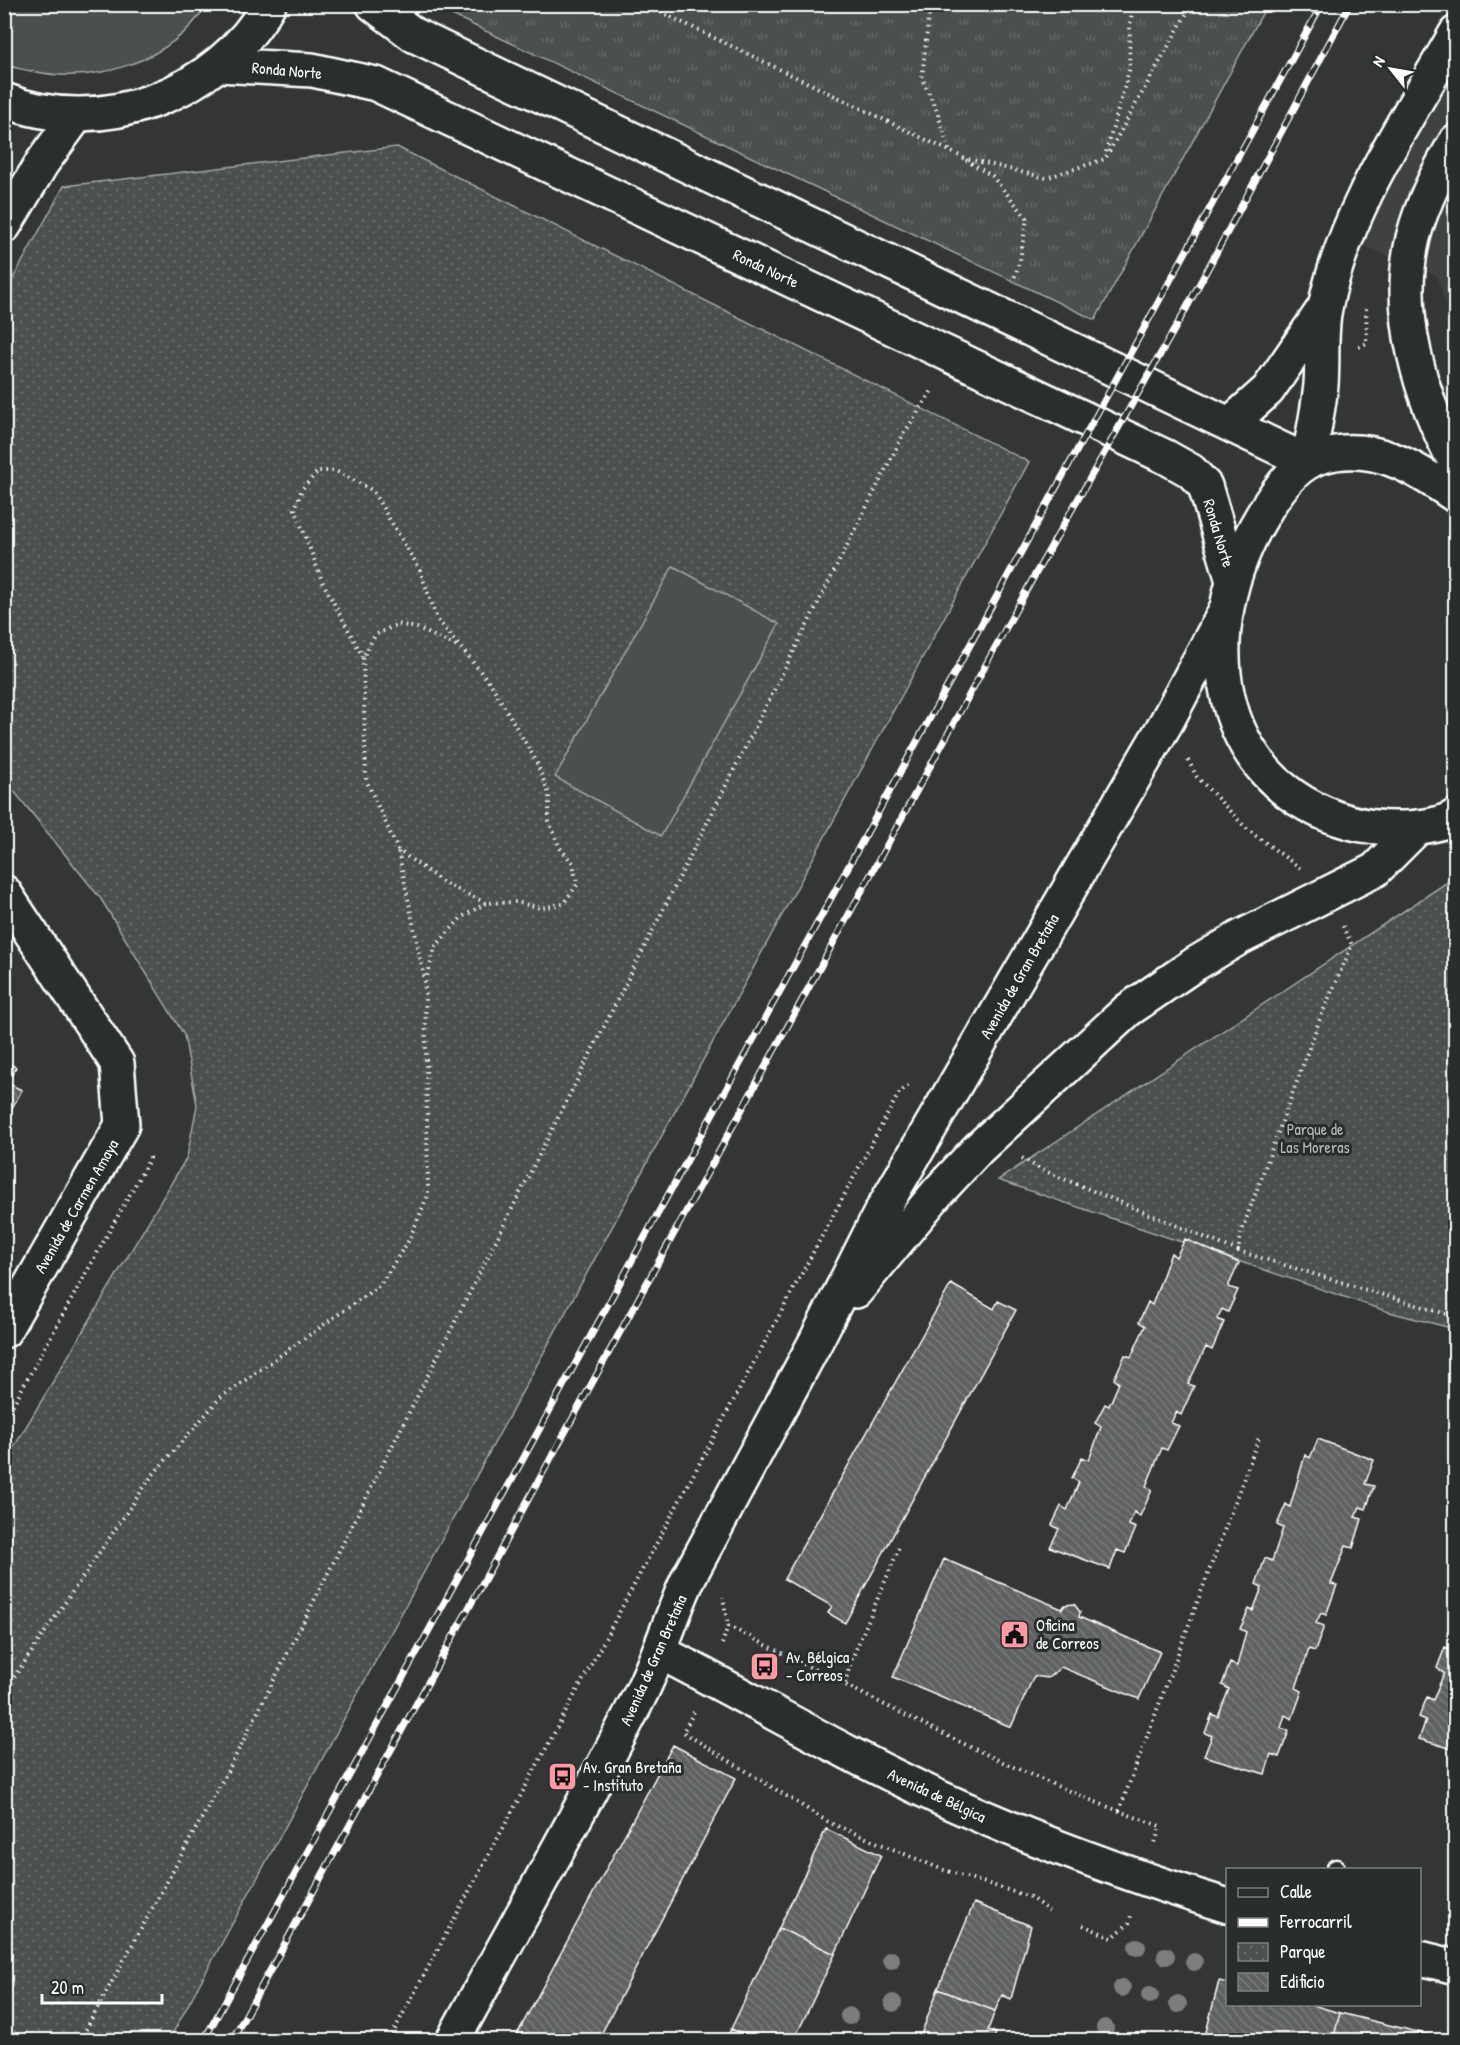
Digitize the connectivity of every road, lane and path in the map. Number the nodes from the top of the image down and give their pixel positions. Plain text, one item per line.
1 (268, 4) edge
2 (373, 4) edge
3 (644, 4) edge
4 (930, 4) edge
5 (1133, 4) edge
6 (1192, 4) edge
7 (1455, 33) edge
8 (219, 65) junction
9 (4, 100) edge
10 (77, 115) junction
11 (1455, 141) edge
12 (949, 151) junction
13 (1105, 159) junction
14 (4, 226) edge
15 (1325, 307) junction
16 (1002, 314) junction
17 (938, 383) dead end
18 (1230, 424) junction
19 (1308, 462) junction
20 (1455, 463) edge
21 (1455, 496) edge
22 (1233, 581) junction
23 (1225, 612) junction
24 (459, 647) junction
25 (363, 657) junction
26 (1167, 721) junction
27 (1454, 818) edge
28 (1418, 826) junction
29 (398, 850) junction
30 (4, 892) edge
31 (1326, 894) junction
32 (486, 903) junction
33 (425, 981) junction
34 (1455, 1317) edge
35 (4, 1331) edge
36 (816, 1341) junction
37 (1260, 1435) dead end
38 (900, 1546) dead end
39 (724, 1587) dead end
40 (728, 1626) junction
41 (722, 1644) dead end
42 (660, 1652) junction
43 (845, 1683) junction
44 (4, 1692) edge
45 (692, 1714) dead end
46 (1226, 1906) edge
47 (1049, 1911) dead end
48 (1129, 1923) dead end
49 (1083, 1925) dead end
50 (1421, 1958) edge
51 (1455, 1967) edge
52 (80, 2040) edge
53 (453, 2040) edge

1 - 8 street, Ronda Norte
2 - 16 street
3 - 12 path
4 - 12 path
5 - 13 path
6 - 13 path
7 - 15 street
8 - 10 street, Ronda Norte
8 - 22 street, Ronda Norte
9 - 10 street, Ronda Norte
10 - 14 street
11 - 20 street
12 - 13 path
12 - 16 path
15 - 18 street
15 - 19 street
16 - 18 street
17 - 52 path
18 - 19 street
19 - 21 street
19 - 22 street
22 - 23 street
23 - 26 street, Avenida de Gran Bretaña
23 - 28 street
24 - 25 path
24 - 25 path
24 - 32 path
25 - 29 path
26 - 31 path
26 - 36 street, Avenida de Gran Bretaña
27 - 28 street
28 - 31 street, Avenida de Gran Bretaña
29 - 32 path
29 - 33 path
30 - 35 street, Avenida de Carmen Amaya
31 - 34 path
31 - 36 street, Avenida de Gran Bretaña
32 - 33 path
33 - 44 path
36 - 42 street, Avenida de Gran Bretaña
37 - 43 path
38 - 43 path
39 - 40 path
40 - 41 path
40 - 43 path
42 - 46 street, Avenida de Bélgica
42 - 53 street, Avenida de Gran Bretaña
45 - 47 path
48 - 49 path
50 - 51 street

